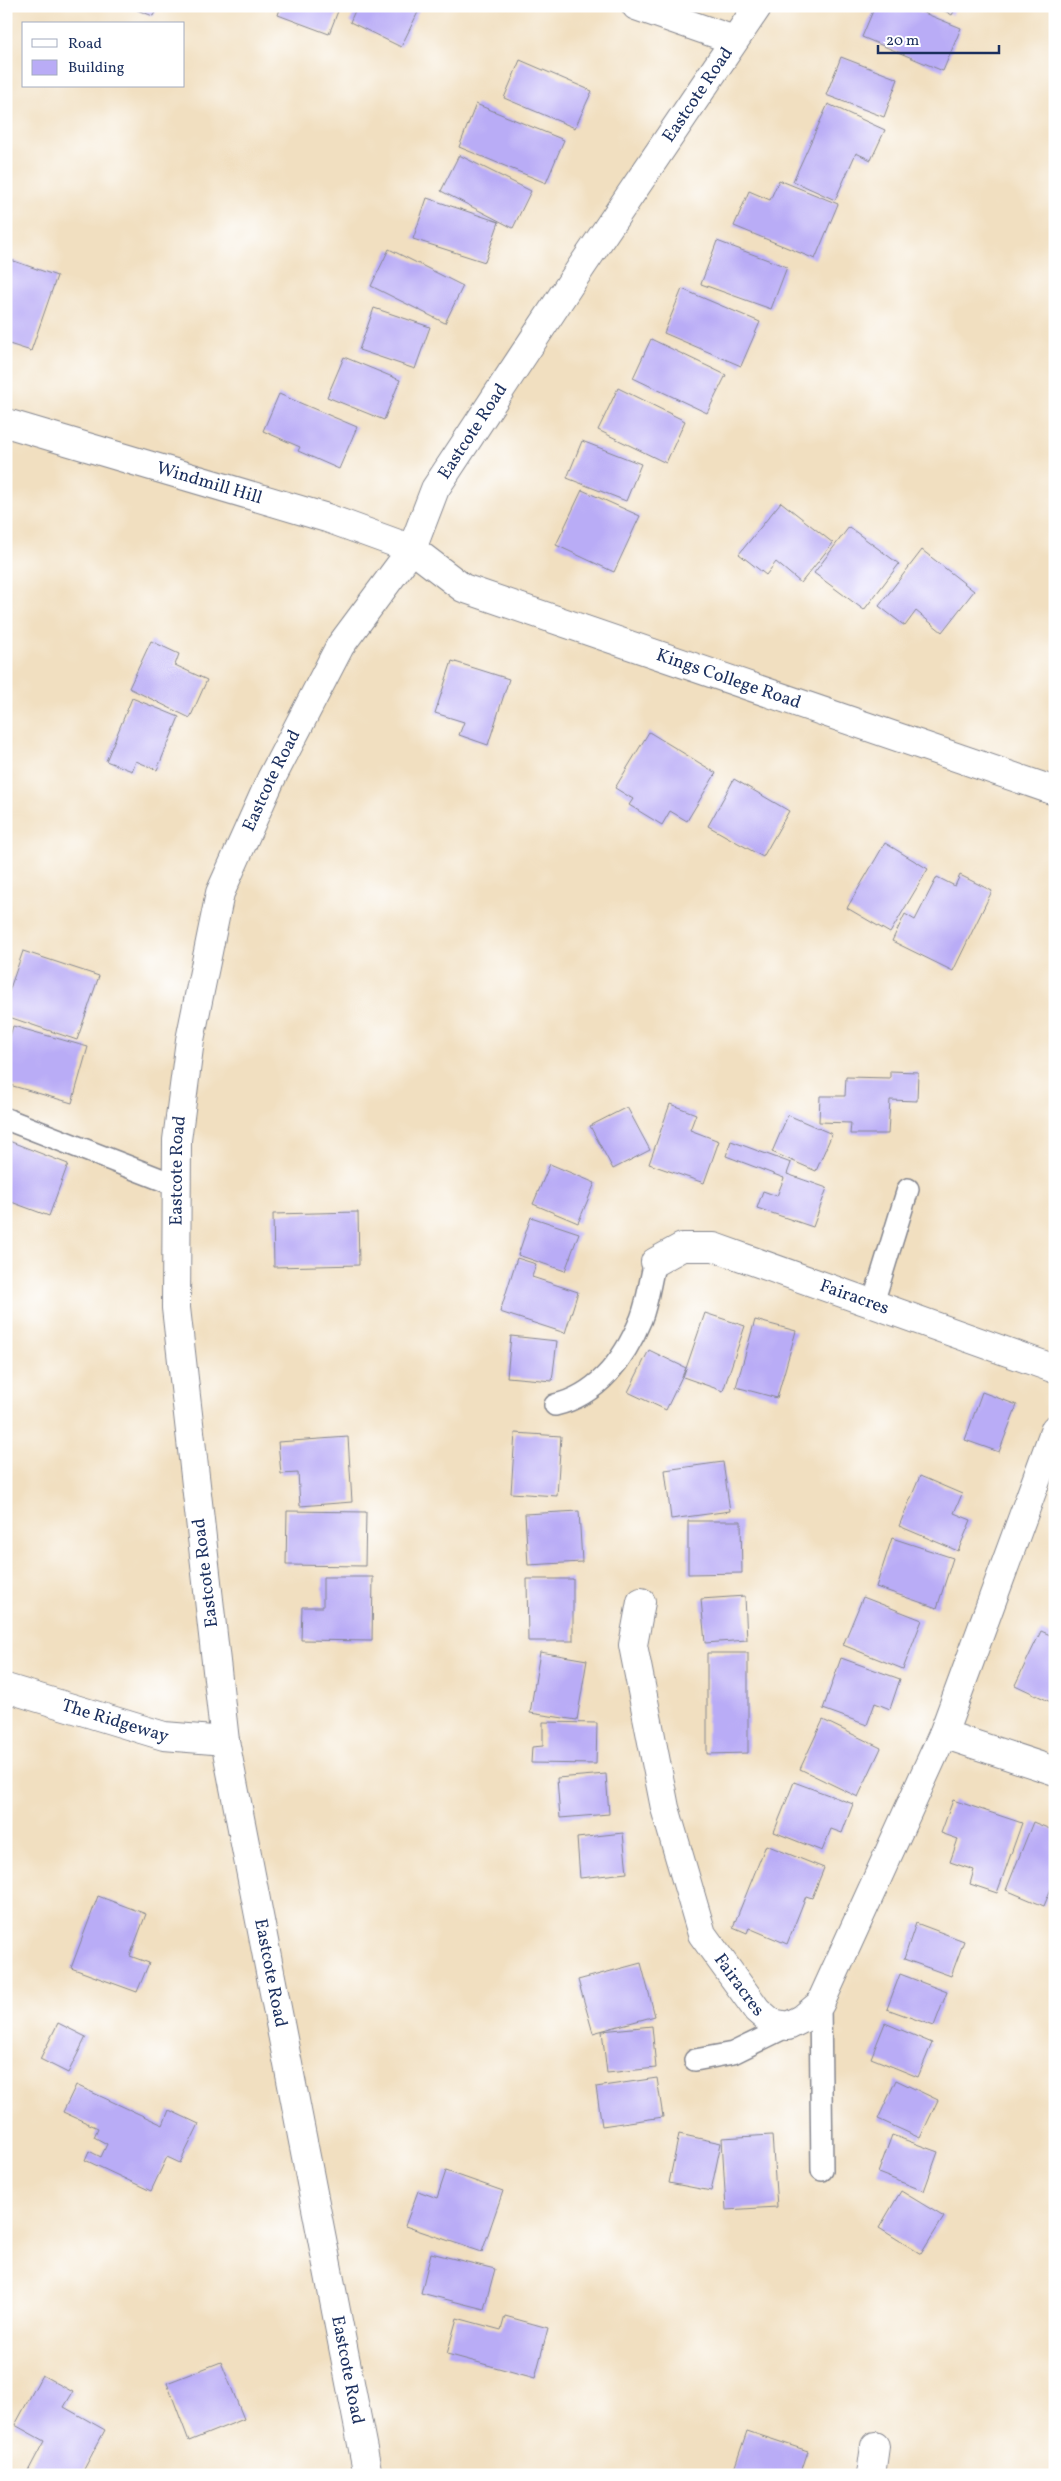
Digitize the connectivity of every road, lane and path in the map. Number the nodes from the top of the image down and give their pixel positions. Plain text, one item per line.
1 (636, 6) edge
2 (758, 6) edge
3 (734, 40) junction
4 (6, 423) edge
5 (412, 549) junction
6 (1055, 791) edge
7 (6, 1119) edge
8 (178, 1186) junction
9 (908, 1189) dead end
10 (655, 1262) joint
11 (873, 1303) junction
12 (1055, 1369) edge
13 (555, 1405) dead end
14 (1055, 1429) edge
15 (641, 1602) dead end
16 (6, 1688) edge
17 (942, 1734) junction
18 (225, 1741) junction
19 (1055, 1771) edge
20 (820, 2004) junction
21 (788, 2026) junction
22 (694, 2060) dead end
23 (822, 2170) dead end
24 (875, 2446) dead end
25 (368, 2475) edge
26 (871, 2475) edge

1 - 3 street
2 - 3 street, Eastcote Road
3 - 5 street, Eastcote Road
4 - 5 street, Windmill Hill
5 - 6 street, Kings College Road
5 - 8 street, Eastcote Road
7 - 8 lane
8 - 18 street, Eastcote Road
9 - 11 lane
10 - 11 street, Fairacres
10 - 13 lane
11 - 12 street, Fairacres
14 - 17 street
15 - 21 street, Fairacres
16 - 18 street, The Ridgeway
17 - 19 street
17 - 20 street
18 - 25 street, Eastcote Road
20 - 21 street
20 - 23 lane
21 - 22 lane
24 - 26 street

